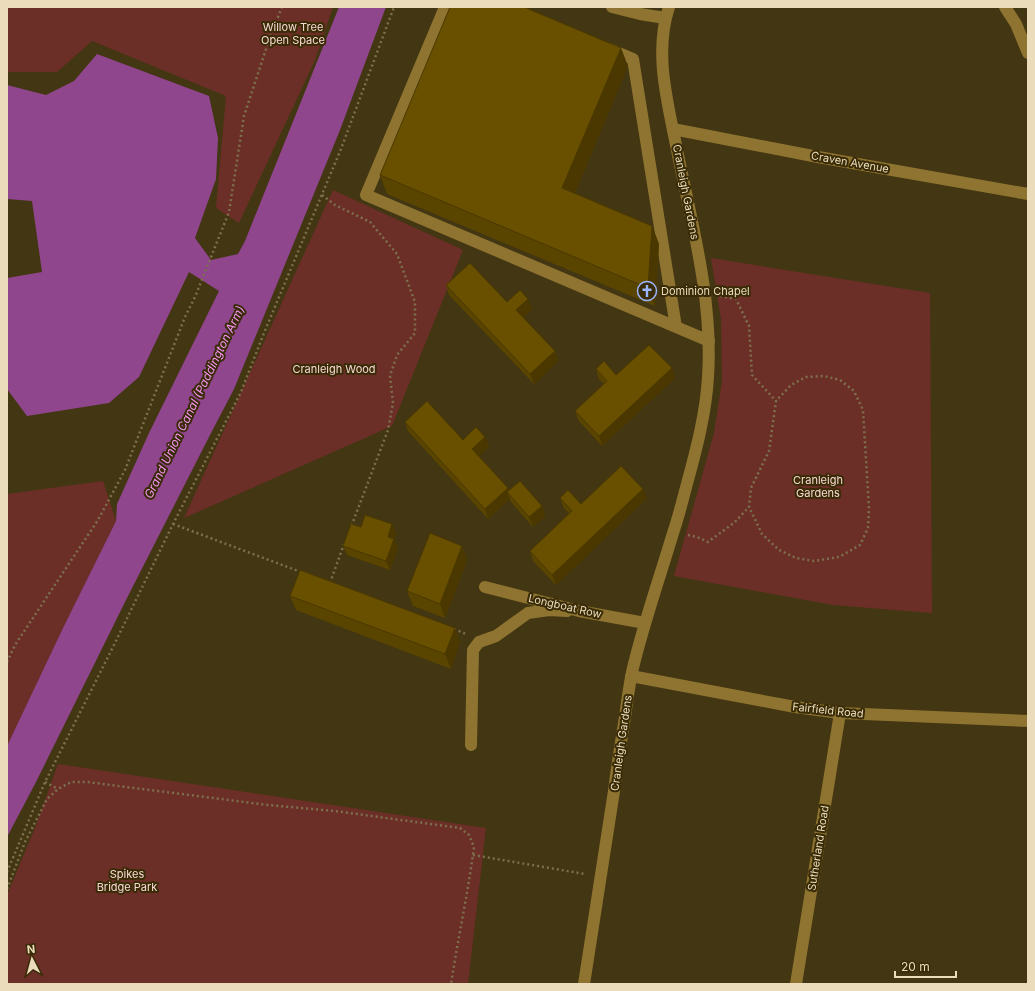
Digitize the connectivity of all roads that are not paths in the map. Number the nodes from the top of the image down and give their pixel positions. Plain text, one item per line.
1 (445, 7) edge
2 (612, 7) edge
3 (1005, 7) edge
4 (667, 12) edge
5 (596, 44) edge
6 (1028, 53) edge
7 (673, 130) junction
8 (1028, 194) edge
9 (676, 327) junction
10 (709, 341) junction
11 (485, 587) dead end
12 (579, 611) junction
13 (645, 623) junction
14 (631, 676) junction
15 (840, 713) junction
16 (1028, 721) edge
17 (471, 745) dead end
18 (584, 984) edge
19 (796, 984) edge

1 - 9 street
2 - 4 street
3 - 6 street
4 - 7 street, Cranleigh Gardens
5 - 9 street
7 - 8 street, Craven Avenue
7 - 10 street, Cranleigh Gardens
9 - 10 street
10 - 13 street, Cranleigh Gardens
11 - 12 street, Longboat Row
12 - 13 street, Longboat Row
12 - 17 street
13 - 14 street, Cranleigh Gardens
14 - 15 street, Fairfield Road
14 - 18 street, Cranleigh Gardens
15 - 16 street, Fairfield Road
15 - 19 street, Sutherland Road

